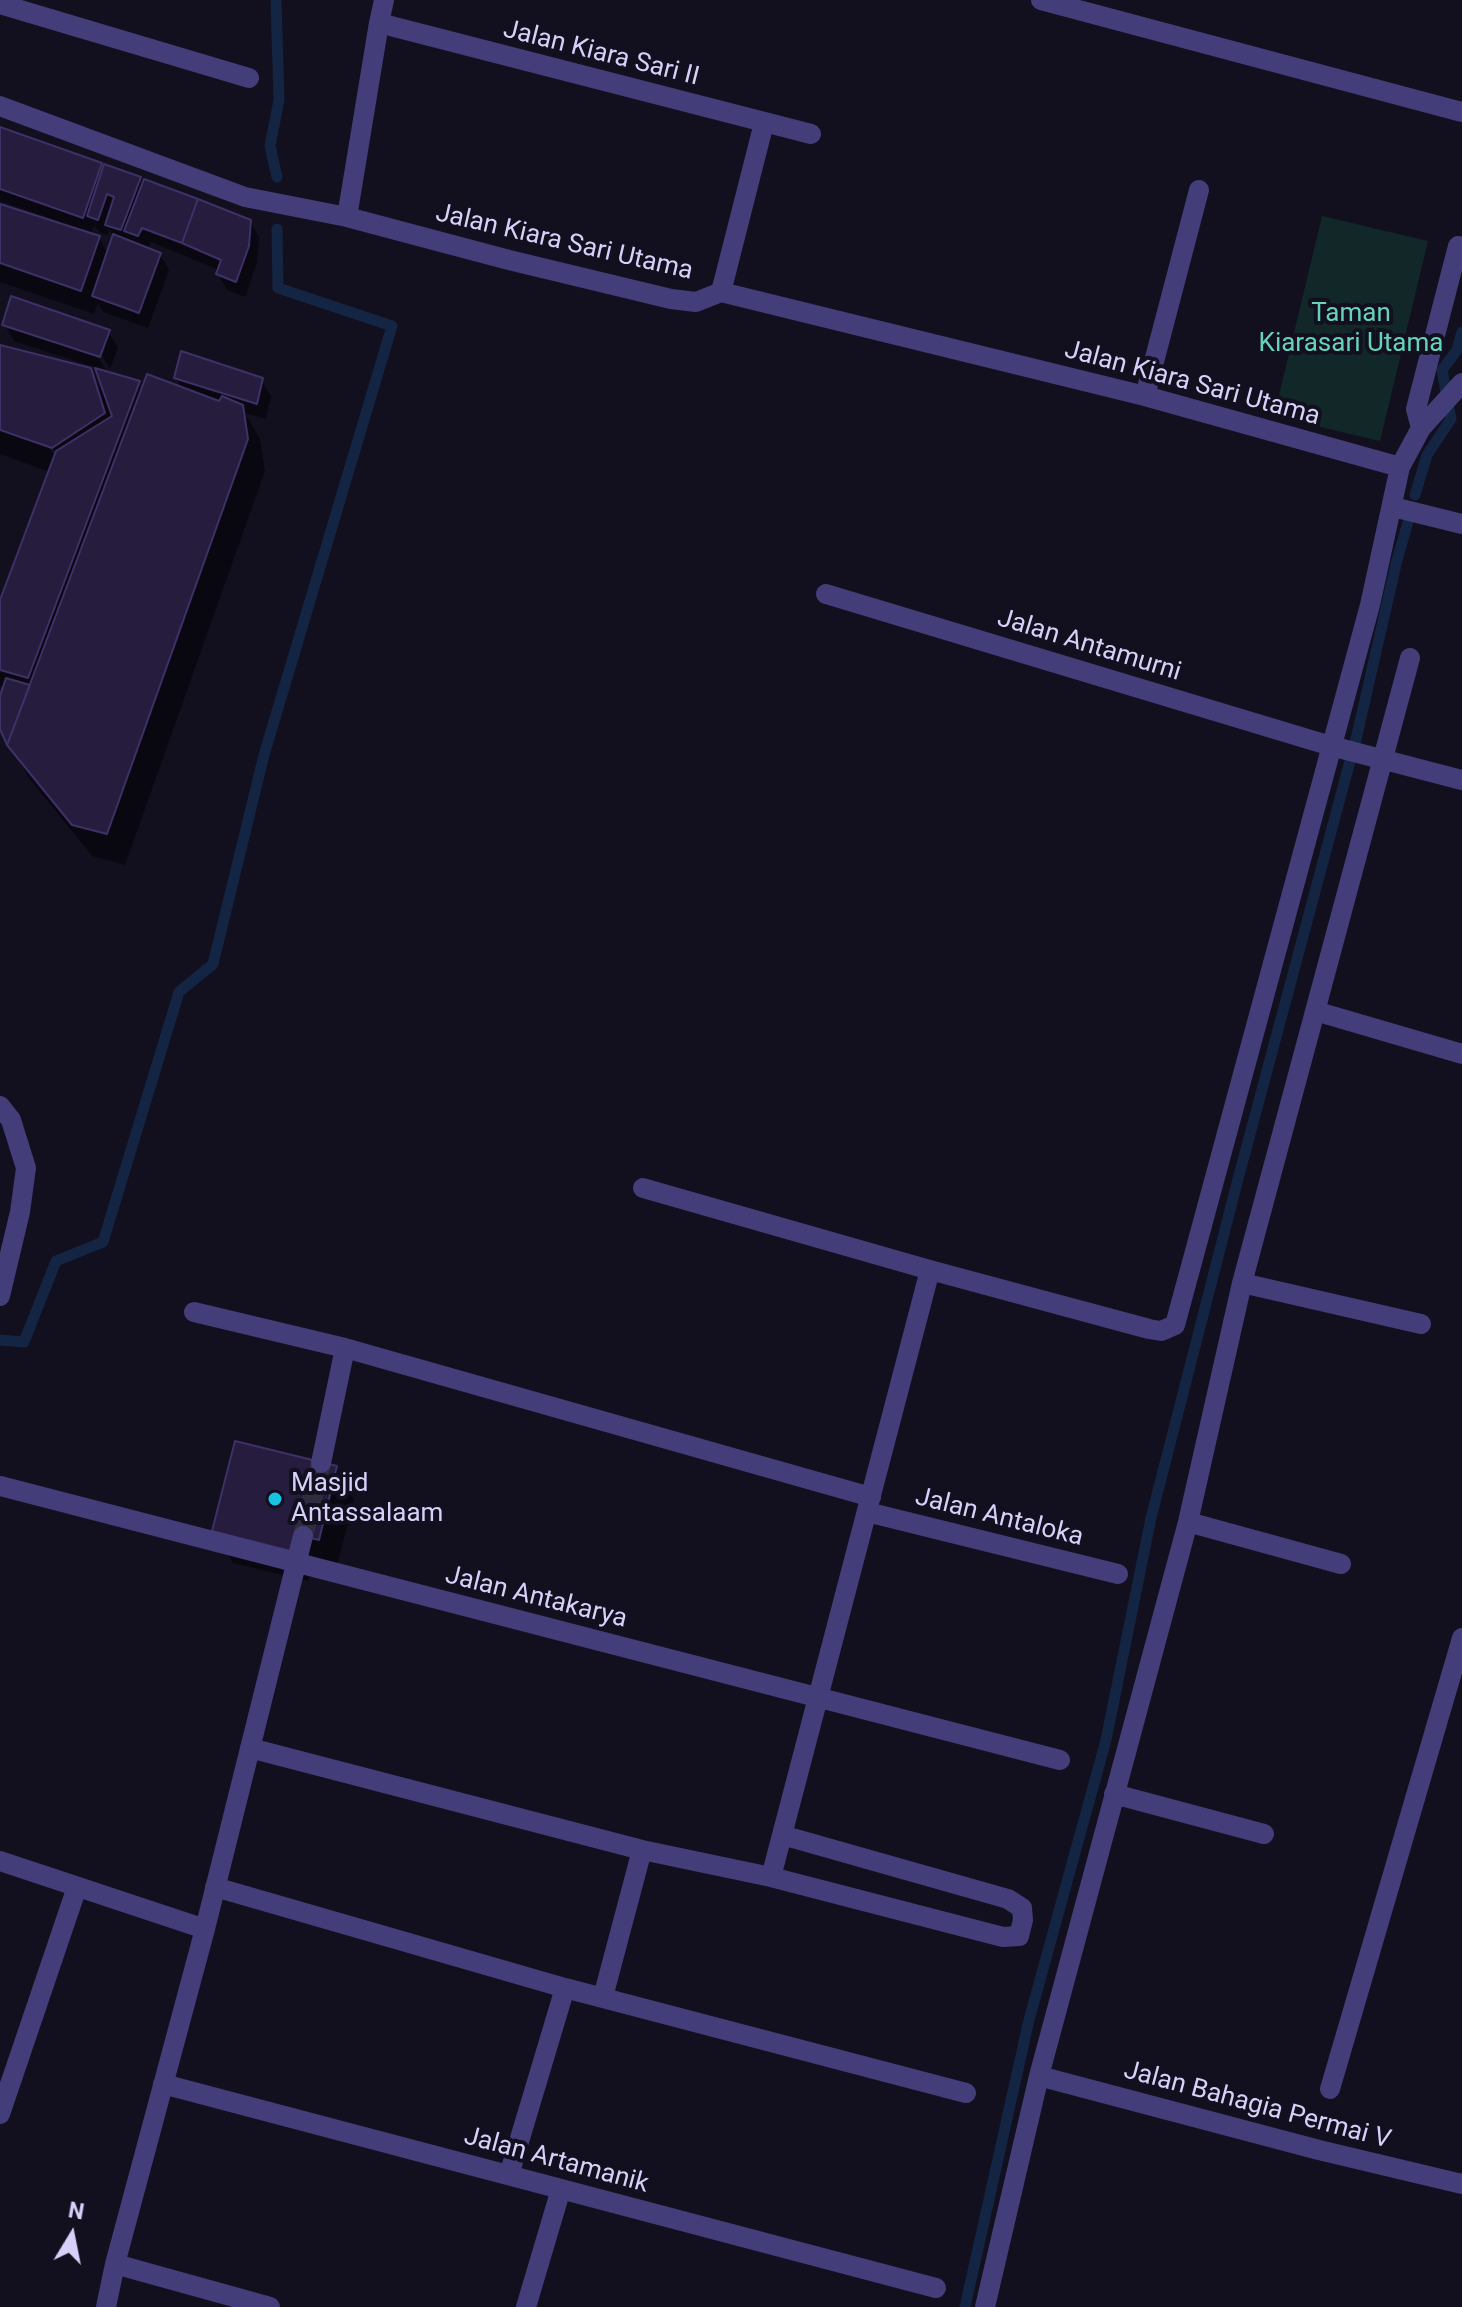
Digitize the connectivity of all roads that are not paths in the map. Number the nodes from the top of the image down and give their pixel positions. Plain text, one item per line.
1 (384, 0) edge
2 (1041, 0) edge
3 (0, 4) edge
4 (379, 23) junction
5 (249, 78) dead end
6 (0, 106) edge
7 (1462, 112) edge
8 (764, 123) junction
9 (811, 134) dead end
10 (1199, 190) dead end
11 (347, 217) junction
12 (1458, 246) dead end
13 (721, 292) junction
14 (1462, 383) edge
15 (1145, 396) junction
16 (1421, 428) junction
17 (1400, 467) junction
18 (1393, 507) junction
19 (1462, 524) edge
20 (826, 594) dead end
21 (1410, 658) dead end
22 (1343, 750) junction
23 (1382, 759) junction
24 (1462, 780) edge
25 (1315, 1011) junction
26 (1462, 1054) edge
27 (0, 1106) edge
28 (643, 1188) dead end
29 (930, 1270) junction
30 (1242, 1283) junction
31 (0, 1296) edge
32 (194, 1312) dead end
33 (1421, 1324) dead end
34 (345, 1348) junction
35 (321, 1463) tunnel mouth
36 (0, 1486) edge
37 (869, 1505) junction
38 (1188, 1522) junction
39 (303, 1536) tunnel mouth
40 (296, 1563) junction
41 (1341, 1564) dead end
42 (1118, 1574) dead end
43 (1462, 1638) edge
44 (819, 1698) junction
45 (250, 1748) junction
46 (1060, 1760) dead end
47 (1114, 1794) junction
48 (1264, 1834) dead end
49 (782, 1835) junction
50 (642, 1850) junction
51 (0, 1861) edge
52 (771, 1877) junction
53 (77, 1887) junction
54 (215, 1887) junction
55 (205, 1929) junction
56 (565, 1988) junction
57 (603, 1997) junction
58 (1039, 2076) junction
59 (163, 2084) junction
60 (1330, 2089) dead end
61 (966, 2093) dead end
62 (0, 2114) edge
63 (509, 2175) junction
64 (1462, 2184) edge
65 (561, 2189) junction
66 (115, 2264) junction
67 (936, 2288) dead end
68 (106, 2307) edge
69 (270, 2307) edge
70 (526, 2307) edge
71 (985, 2307) edge

1 - 4 street
2 - 7 street
3 - 5 street
4 - 8 street, Jalan Kiara Sari II
4 - 11 street
6 - 11 street, Jalan Kiara Sari Utama
8 - 9 street, Jalan Kiara Sari II
8 - 13 street
10 - 15 street
11 - 13 street, Jalan Kiara Sari Utama
12 - 16 street
13 - 15 street, Jalan Kiara Sari Utama
14 - 16 street
15 - 17 street, Jalan Kiara Sari Utama
16 - 17 street
17 - 18 street
18 - 19 street
18 - 22 street
20 - 22 street, Jalan Antamurni
21 - 23 street
22 - 23 street, Jalan Antamurni
22 - 29 street
23 - 24 street, Jalan Antamurni
23 - 25 street
25 - 26 street
25 - 30 street
27 - 31 street
28 - 29 street
29 - 37 street
30 - 33 street
30 - 38 street
32 - 34 street, Jalan Antaloka
34 - 35 street
34 - 37 street, Jalan Antaloka
36 - 40 street, Jalan Antakarya
37 - 42 street, Jalan Antaloka
37 - 44 street
38 - 41 street
38 - 47 street
39 - 40 street
40 - 44 street, Jalan Antakarya
40 - 45 street
43 - 60 street
44 - 46 street, Jalan Antakarya
44 - 49 street
45 - 50 street
45 - 54 street
47 - 48 street
47 - 58 street
49 - 52 street
49 - 52 street
50 - 52 street
50 - 57 street
51 - 53 street
53 - 55 street
53 - 62 street
54 - 55 street
54 - 56 street
55 - 59 street
56 - 57 street
56 - 63 street
57 - 61 street
58 - 64 street, Jalan Bahagia Permai V
58 - 71 street
59 - 63 street, Jalan Artamanik
59 - 66 street
63 - 65 street, Jalan Artamanik
65 - 67 street, Jalan Artamanik
65 - 70 street
66 - 68 street
66 - 69 street

